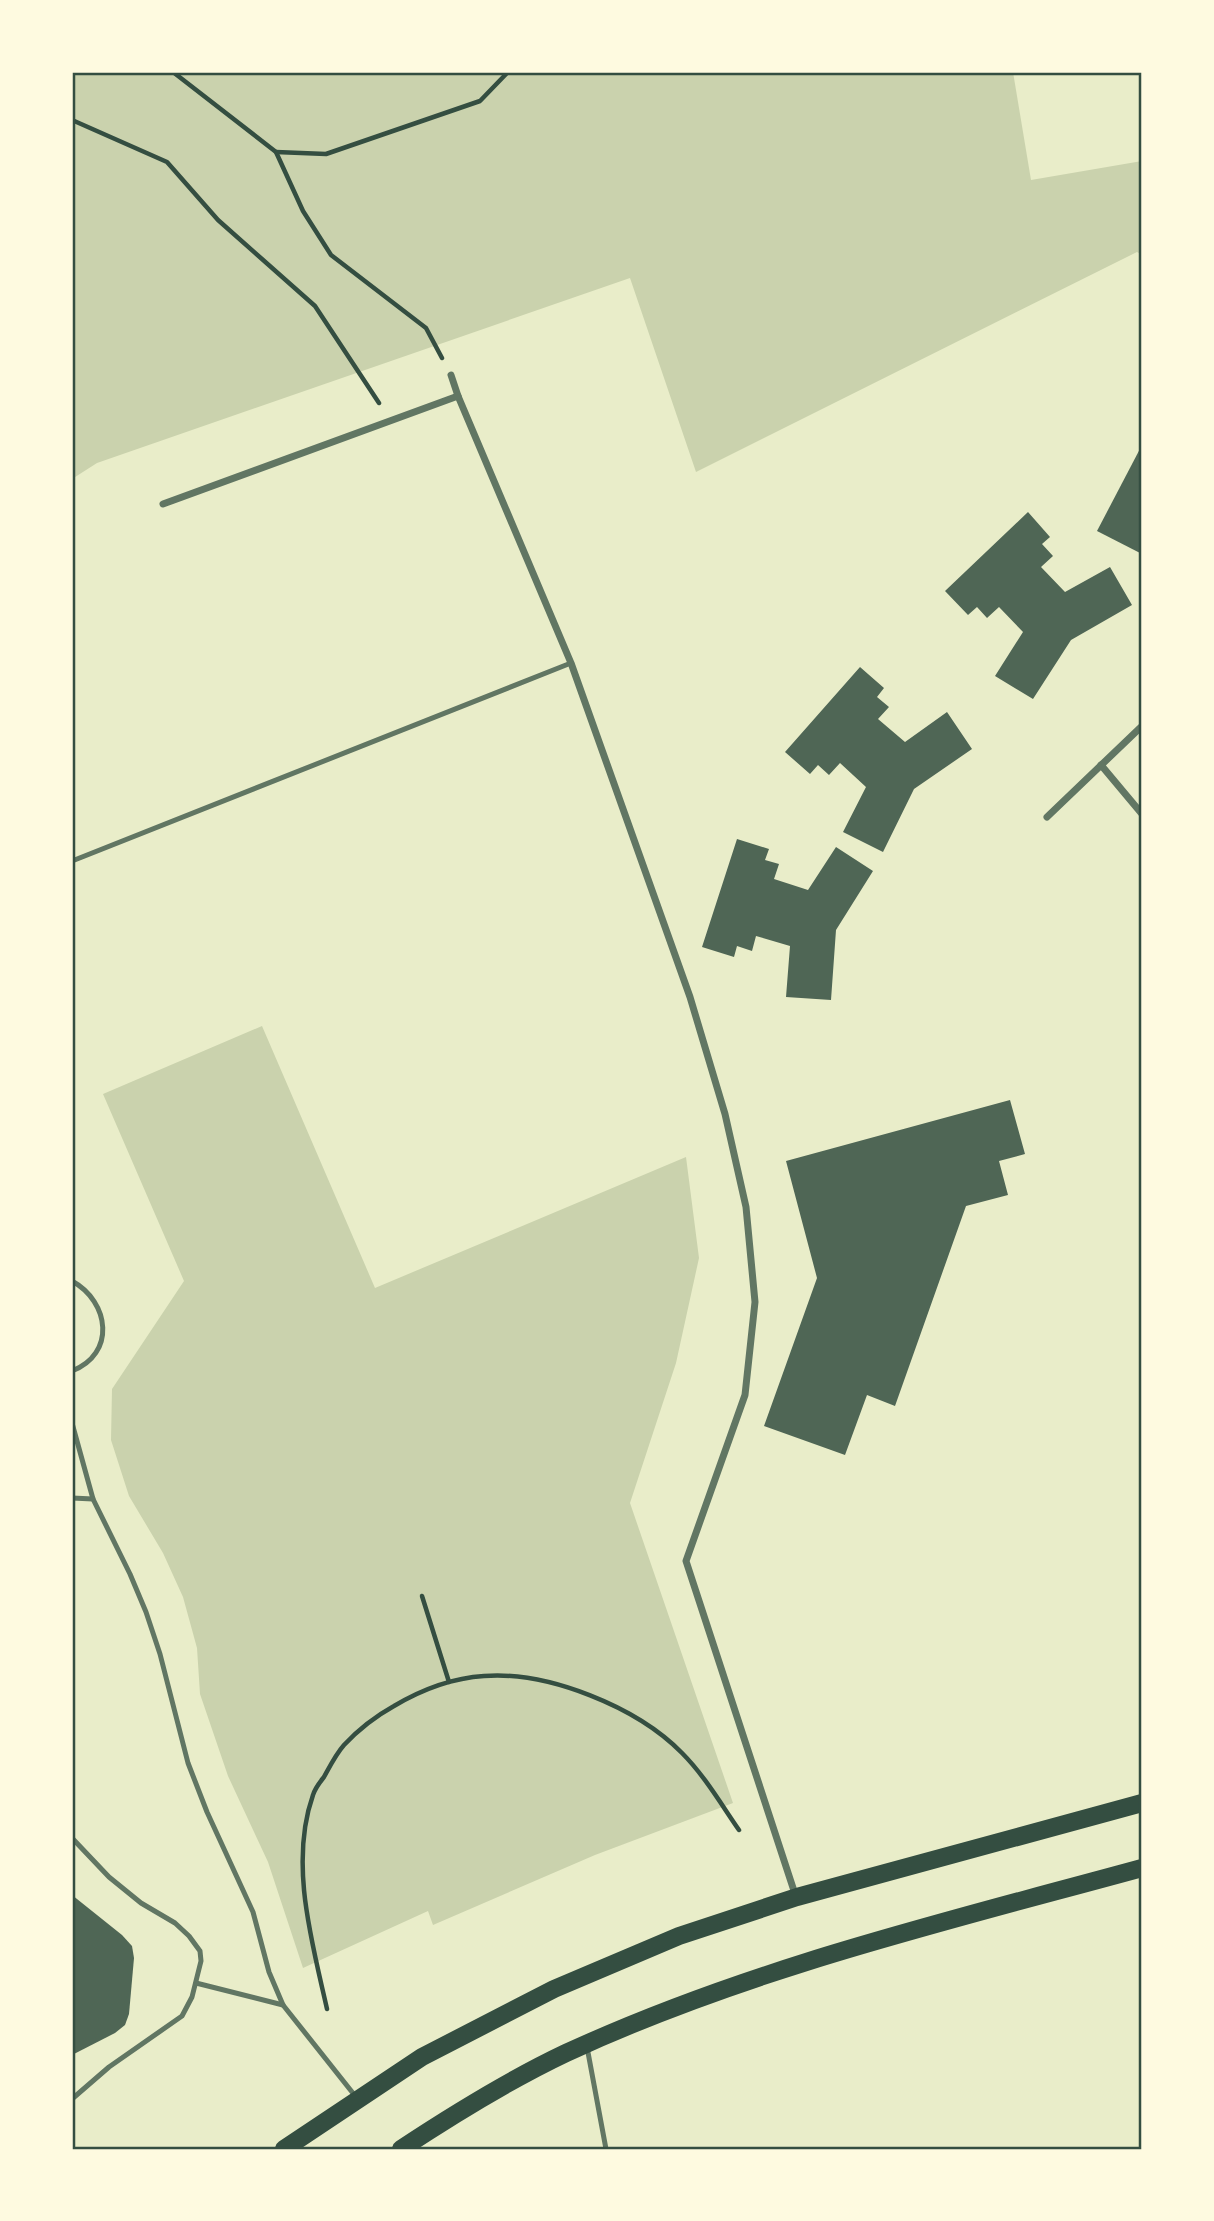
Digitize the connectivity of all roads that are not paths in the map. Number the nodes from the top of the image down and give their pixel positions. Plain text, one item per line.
1 (451, 375) road end
2 (458, 396) junction
3 (163, 504) dead end
4 (571, 663) junction
5 (1142, 726) edge
6 (1101, 765) junction
7 (1142, 814) edge
8 (1047, 817) dead end
9 (72, 861) edge
10 (72, 1281) edge
11 (72, 1371) edge
12 (72, 1423) edge
13 (72, 1498) edge
14 (93, 1499) junction
15 (1142, 1803) edge
16 (72, 1838) edge
17 (1142, 1868) edge
18 (797, 1897) junction
19 (196, 1983) junction
20 (283, 2005) junction
21 (587, 2044) junction
22 (72, 2099) edge
23 (358, 2100) junction
24 (284, 2149) edge
25 (401, 2149) edge
26 (606, 2149) edge

1 - 2 street
2 - 3 street
2 - 4 street
4 - 9 lane
4 - 18 street
5 - 6 street
6 - 7 street
6 - 8 street
10 - 11 lane
12 - 14 lane
13 - 14 lane
14 - 20 lane
15 - 18 main road
16 - 19 lane
17 - 21 main road
18 - 23 main road
19 - 20 lane
19 - 22 lane
20 - 23 lane
21 - 25 main road
21 - 26 lane
23 - 24 main road

